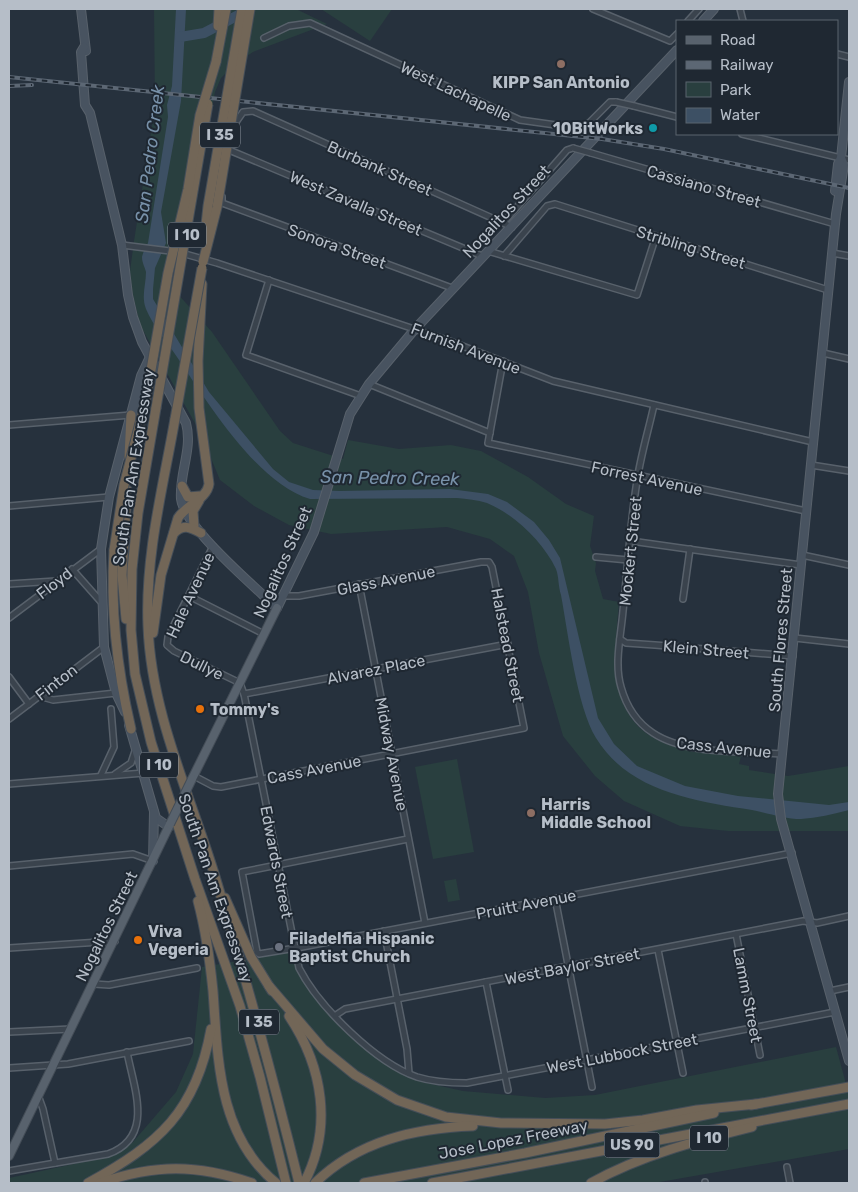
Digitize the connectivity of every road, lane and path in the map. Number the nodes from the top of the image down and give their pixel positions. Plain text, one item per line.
1 (82, 9) edge
2 (219, 9) edge
3 (226, 9) edge
4 (242, 9) edge
5 (250, 9) edge
6 (254, 9) edge
7 (593, 9) edge
8 (700, 9) edge
9 (714, 9) edge
10 (689, 20) edge
11 (704, 20) edge
12 (676, 35) edge
13 (264, 38) dead end
14 (676, 51) edge
15 (217, 59) junction
16 (849, 82) edge
17 (849, 86) edge
18 (676, 117) edge
19 (746, 135) edge
20 (229, 136) junction
21 (573, 148) joint
22 (229, 150) junction
23 (845, 159) edge
24 (503, 223) junction
25 (835, 224) junction
26 (512, 227) junction
27 (656, 236) junction
28 (126, 244) junction
29 (485, 253) junction
30 (832, 253) junction
31 (504, 256) junction
32 (849, 256) edge
33 (202, 265) junction
34 (269, 280) junction
35 (452, 288) junction
36 (828, 290) junction
37 (415, 328) junction
38 (823, 353) junction
39 (150, 357) junction
40 (849, 359) edge
41 (503, 361) junction
42 (369, 384) junction
43 (361, 396) junction
44 (654, 405) junction
45 (132, 415) junction
46 (9, 426) edge
47 (490, 433) junction
48 (813, 442) junction
49 (811, 465) junction
50 (849, 471) edge
51 (638, 476) junction
52 (182, 486) junction
53 (205, 494) junction
54 (109, 497) junction
55 (9, 506) edge
56 (183, 510) junction
57 (806, 512) junction
58 (197, 530) junction
59 (174, 533) junction
60 (631, 541) junction
61 (214, 546) junction
62 (101, 549) junction
63 (690, 549) junction
64 (802, 555) junction
65 (596, 556) dead end
66 (628, 560) junction
67 (489, 562) joint
68 (849, 564) edge
69 (801, 566) junction
70 (72, 569) junction
71 (57, 581) junction
72 (9, 584) edge
73 (359, 584) junction
74 (189, 596) junction
75 (282, 596) junction
76 (683, 599) dead end
77 (102, 603) junction
78 (277, 608) junction
79 (9, 618) edge
80 (264, 634) junction
81 (795, 638) junction
82 (620, 639) junction
83 (508, 644) junction
84 (849, 644) edge
85 (167, 645) joint
86 (104, 647) junction
87 (132, 649) junction
88 (150, 653) junction
89 (793, 656) junction
90 (375, 669) junction
91 (9, 677) edge
92 (240, 683) junction
93 (116, 693) junction
94 (244, 694) junction
95 (39, 696) junction
96 (29, 704) junction
97 (111, 709) dead end
98 (9, 719) edge
99 (524, 728) joint
100 (130, 729) junction
101 (136, 747) junction
102 (392, 754) junction
103 (782, 754) junction
104 (145, 774) junction
105 (102, 775) junction
106 (113, 775) junction
107 (193, 777) junction
108 (261, 780) junction
109 (9, 784) edge
110 (154, 810) junction
111 (170, 825) junction
112 (408, 839) junction
113 (792, 853) junction
114 (153, 860) junction
115 (278, 865) junction
116 (9, 866) edge
117 (214, 872) junction
118 (195, 879) junction
119 (555, 898) junction
120 (849, 916) edge
121 (810, 922) junction
122 (425, 923) junction
123 (384, 931) junction
124 (736, 934) junction
125 (115, 941) junction
126 (9, 948) edge
127 (294, 948) junction
128 (658, 950) junction
129 (569, 967) junction
130 (197, 968) dead end
131 (486, 982) junction
132 (94, 984) junction
133 (269, 986) junction
134 (849, 987) edge
135 (830, 990) junction
136 (397, 1000) junction
137 (835, 1012) junction
138 (213, 1014) junction
139 (336, 1015) junction
140 (755, 1028) junction
141 (71, 1030) junction
142 (9, 1032) edge
143 (189, 1041) dead end
144 (676, 1043) junction
145 (127, 1052) junction
146 (760, 1055) dead end
147 (587, 1060) junction
148 (849, 1061) edge
149 (54, 1064) junction
150 (9, 1068) edge
151 (409, 1073) junction
152 (683, 1073) dead end
153 (505, 1076) junction
154 (592, 1087) dead end
155 (849, 1087) edge
156 (508, 1090) dead end
157 (38, 1095) junction
158 (756, 1104) junction
159 (849, 1104) edge
160 (833, 1107) junction
161 (516, 1124) junction
162 (9, 1154) edge
163 (54, 1163) junction
164 (787, 1167) dead end
165 (9, 1171) edge
166 (88, 1183) edge
167 (100, 1183) edge
168 (252, 1183) edge
169 (276, 1183) edge
170 (286, 1183) edge
171 (299, 1183) edge
172 (304, 1183) edge
173 (315, 1183) edge
174 (364, 1183) edge
175 (432, 1183) edge
176 (591, 1183) edge
177 (790, 1183) edge

1 - 28 main road
2 - 15 highway
3 - 15 highway, South Pan Am Expressway / I 10
4 - 33 highway, South Pan Am Expressway / I 35, bridge
5 - 20 highway, South Pan Am Expressway / I 10, bridge
6 - 20 highway, bridge
7 - 12 street
8 - 10 street
9 - 11 main road
13 - 18 street, West Lachapelle, bridge
14 - 26 main road, Nogalitos Street
15 - 87 highway, South Pan Am Expressway / I 10, bridge
15 - 100 highway, bridge
16 - 17 main road, South Flores Street
17 - 23 main road, South Flores Street
19 - 23 street
20 - 33 highway, South Pan Am Expressway / I 10, bridge
21 - 24 street, Nogalitos Street
21 - 25 street, Cassiano Street, bridge
22 - 24 street, Burbank Street
22 - 29 street, West Zavalla Street
22 - 35 street, Sonora Street
23 - 25 main road, South Flores Street
24 - 26 street, Burbank Street
25 - 30 main road, South Flores Street
26 - 29 main road, Nogalitos Street
27 - 31 street, Stribling Street
27 - 31 street, West Zavalla Street
27 - 36 street, Stribling Street
28 - 34 street, Furnish Avenue
28 - 39 main road
29 - 31 street, West Zavalla Street
29 - 35 main road, Nogalitos Street
30 - 32 street
30 - 36 main road, South Flores Street
33 - 53 highway, bridge
33 - 88 highway, South Pan Am Expressway / I 10, bridge
34 - 37 street, Furnish Avenue
34 - 43 street
35 - 37 main road, Nogalitos Street
36 - 38 main road, South Flores Street
37 - 41 street, Furnish Avenue
37 - 42 main road, Nogalitos Street
38 - 40 street
38 - 48 main road, South Flores Street
39 - 45 main road
39 - 52 main road
41 - 44 street, Furnish Avenue
41 - 47 street
42 - 43 main road, Nogalitos Street
42 - 47 street
43 - 75 main road, Nogalitos Street
44 - 48 street, Furnish Avenue
44 - 51 street, Mockert Street
45 - 46 street
45 - 54 main road
45 - 87 highway
47 - 51 street, Forrest Avenue
48 - 49 main road, South Flores Street
49 - 50 street
49 - 57 main road, South Flores Street
51 - 57 street, Forrest Avenue
51 - 60 street, Mockert Street
52 - 53 highway
52 - 56 main road
53 - 56 highway
53 - 58 highway
54 - 55 street
54 - 62 main road
56 - 58 main road
56 - 59 highway
57 - 64 main road, South Flores Street
58 - 59 highway
58 - 61 main road
59 - 88 highway
60 - 63 street
60 - 66 street, Mockert Street
61 - 74 street, Hale Avenue
61 - 78 main road
62 - 70 street, Floyd
62 - 77 main road
63 - 69 street
63 - 76 street
64 - 68 street
64 - 69 main road, South Flores Street
65 - 66 street
66 - 82 street, Mockert Street
67 - 73 street, Glass Avenue
67 - 83 street, Halstead Street
69 - 81 main road, South Flores Street
70 - 71 street, Floyd
70 - 77 street
71 - 72 street
71 - 79 street, Floyd
73 - 75 street, Glass Avenue
73 - 90 street, Midway Avenue
74 - 80 street
74 - 85 street, Hale Avenue
75 - 78 main road, Nogalitos Street
77 - 86 main road
78 - 80 main road, Nogalitos Street
80 - 92 main road, Nogalitos Street
81 - 84 street
81 - 89 main road, South Flores Street
82 - 89 street, Klein Street
82 - 103 street, Cass Avenue
83 - 90 street, Alvarez Place
83 - 99 street, Halstead Street
85 - 92 street, Dullye
86 - 93 main road
86 - 95 street, Finton
87 - 118 highway, South Pan Am Expressway / I 10
88 - 117 highway, South Pan Am Expressway / I 10
89 - 103 main road, South Flores Street
90 - 94 street, Alvarez Place
90 - 102 street, Midway Avenue
91 - 96 street
92 - 94 street, Edwards Street
92 - 107 main road, Nogalitos Street
93 - 95 street
93 - 100 main road
94 - 108 street, Edwards Street
95 - 96 street, Finton
96 - 98 street, Finton
97 - 105 street
99 - 102 street, Cass Avenue
100 - 101 main road
101 - 104 main road
101 - 106 street
102 - 108 street, Cass Avenue
102 - 112 street, Midway Avenue
103 - 113 main road, South Flores Street
104 - 106 street
104 - 110 main road
105 - 106 street
105 - 109 street
107 - 108 street, Cass Avenue
107 - 111 main road, Nogalitos Street, bridge
108 - 115 street, Edwards Street
110 - 111 main road
110 - 114 main road
111 - 114 main road, Nogalitos Street
112 - 115 street
112 - 122 street, Midway Avenue
113 - 119 street, Pruitt Avenue
113 - 121 main road, South Flores Street
114 - 116 street
114 - 125 main road, Nogalitos Street
115 - 127 street, Edwards Street
115 - 127 street, Pruitt Avenue
117 - 133 highway, I 10
117 - 171 highway, South Pan Am Expressway / I 35
118 - 138 highway, I 10
118 - 170 highway, South Pan Am Expressway / I 35
119 - 122 street, Pruitt Avenue
119 - 129 street
120 - 121 street, West Baylor Street
121 - 124 street, West Baylor Street
121 - 135 main road, South Flores Street
122 - 123 street, Pruitt Avenue
123 - 127 street, Pruitt Avenue
123 - 136 street
124 - 128 street, West Baylor Street
124 - 140 street, Lamm Street
125 - 126 street
125 - 132 main road, Nogalitos Street
127 - 139 street, Edwards Street
128 - 129 street, West Baylor Street
128 - 144 street
129 - 131 street, West Baylor Street
129 - 147 street
130 - 132 street
131 - 136 street, West Baylor Street
131 - 153 street
132 - 141 main road, Nogalitos Street
133 - 161 highway, I 10
133 - 172 highway
134 - 135 street
135 - 137 main road, South Flores Street
136 - 139 street, West Baylor Street
136 - 151 street
137 - 140 street, West Lubbock Street
137 - 148 main road, South Flores Street
138 - 166 highway
138 - 169 highway, I 10
139 - 151 street, Edwards Street
140 - 144 street, West Lubbock Street
140 - 146 street, Lamm Street
141 - 142 street
141 - 149 main road, Nogalitos Street
143 - 145 street
144 - 147 street, West Lubbock Street
144 - 152 street
145 - 149 street
145 - 163 street
147 - 153 street, West Lubbock Street
147 - 154 street
149 - 150 street
149 - 157 main road, Nogalitos Street
151 - 153 street, West Lubbock Street
153 - 156 street
155 - 158 highway, I 10
157 - 162 main road, Nogalitos Street
157 - 163 street
158 - 161 highway, I 10
158 - 174 highway, Jose Lopez Freeway / US 90
159 - 160 highway, I 10
160 - 175 highway, Jose Lopez Freeway / US 90
160 - 176 highway, I 10
161 - 173 highway
163 - 165 street
164 - 177 street
167 - 168 highway

